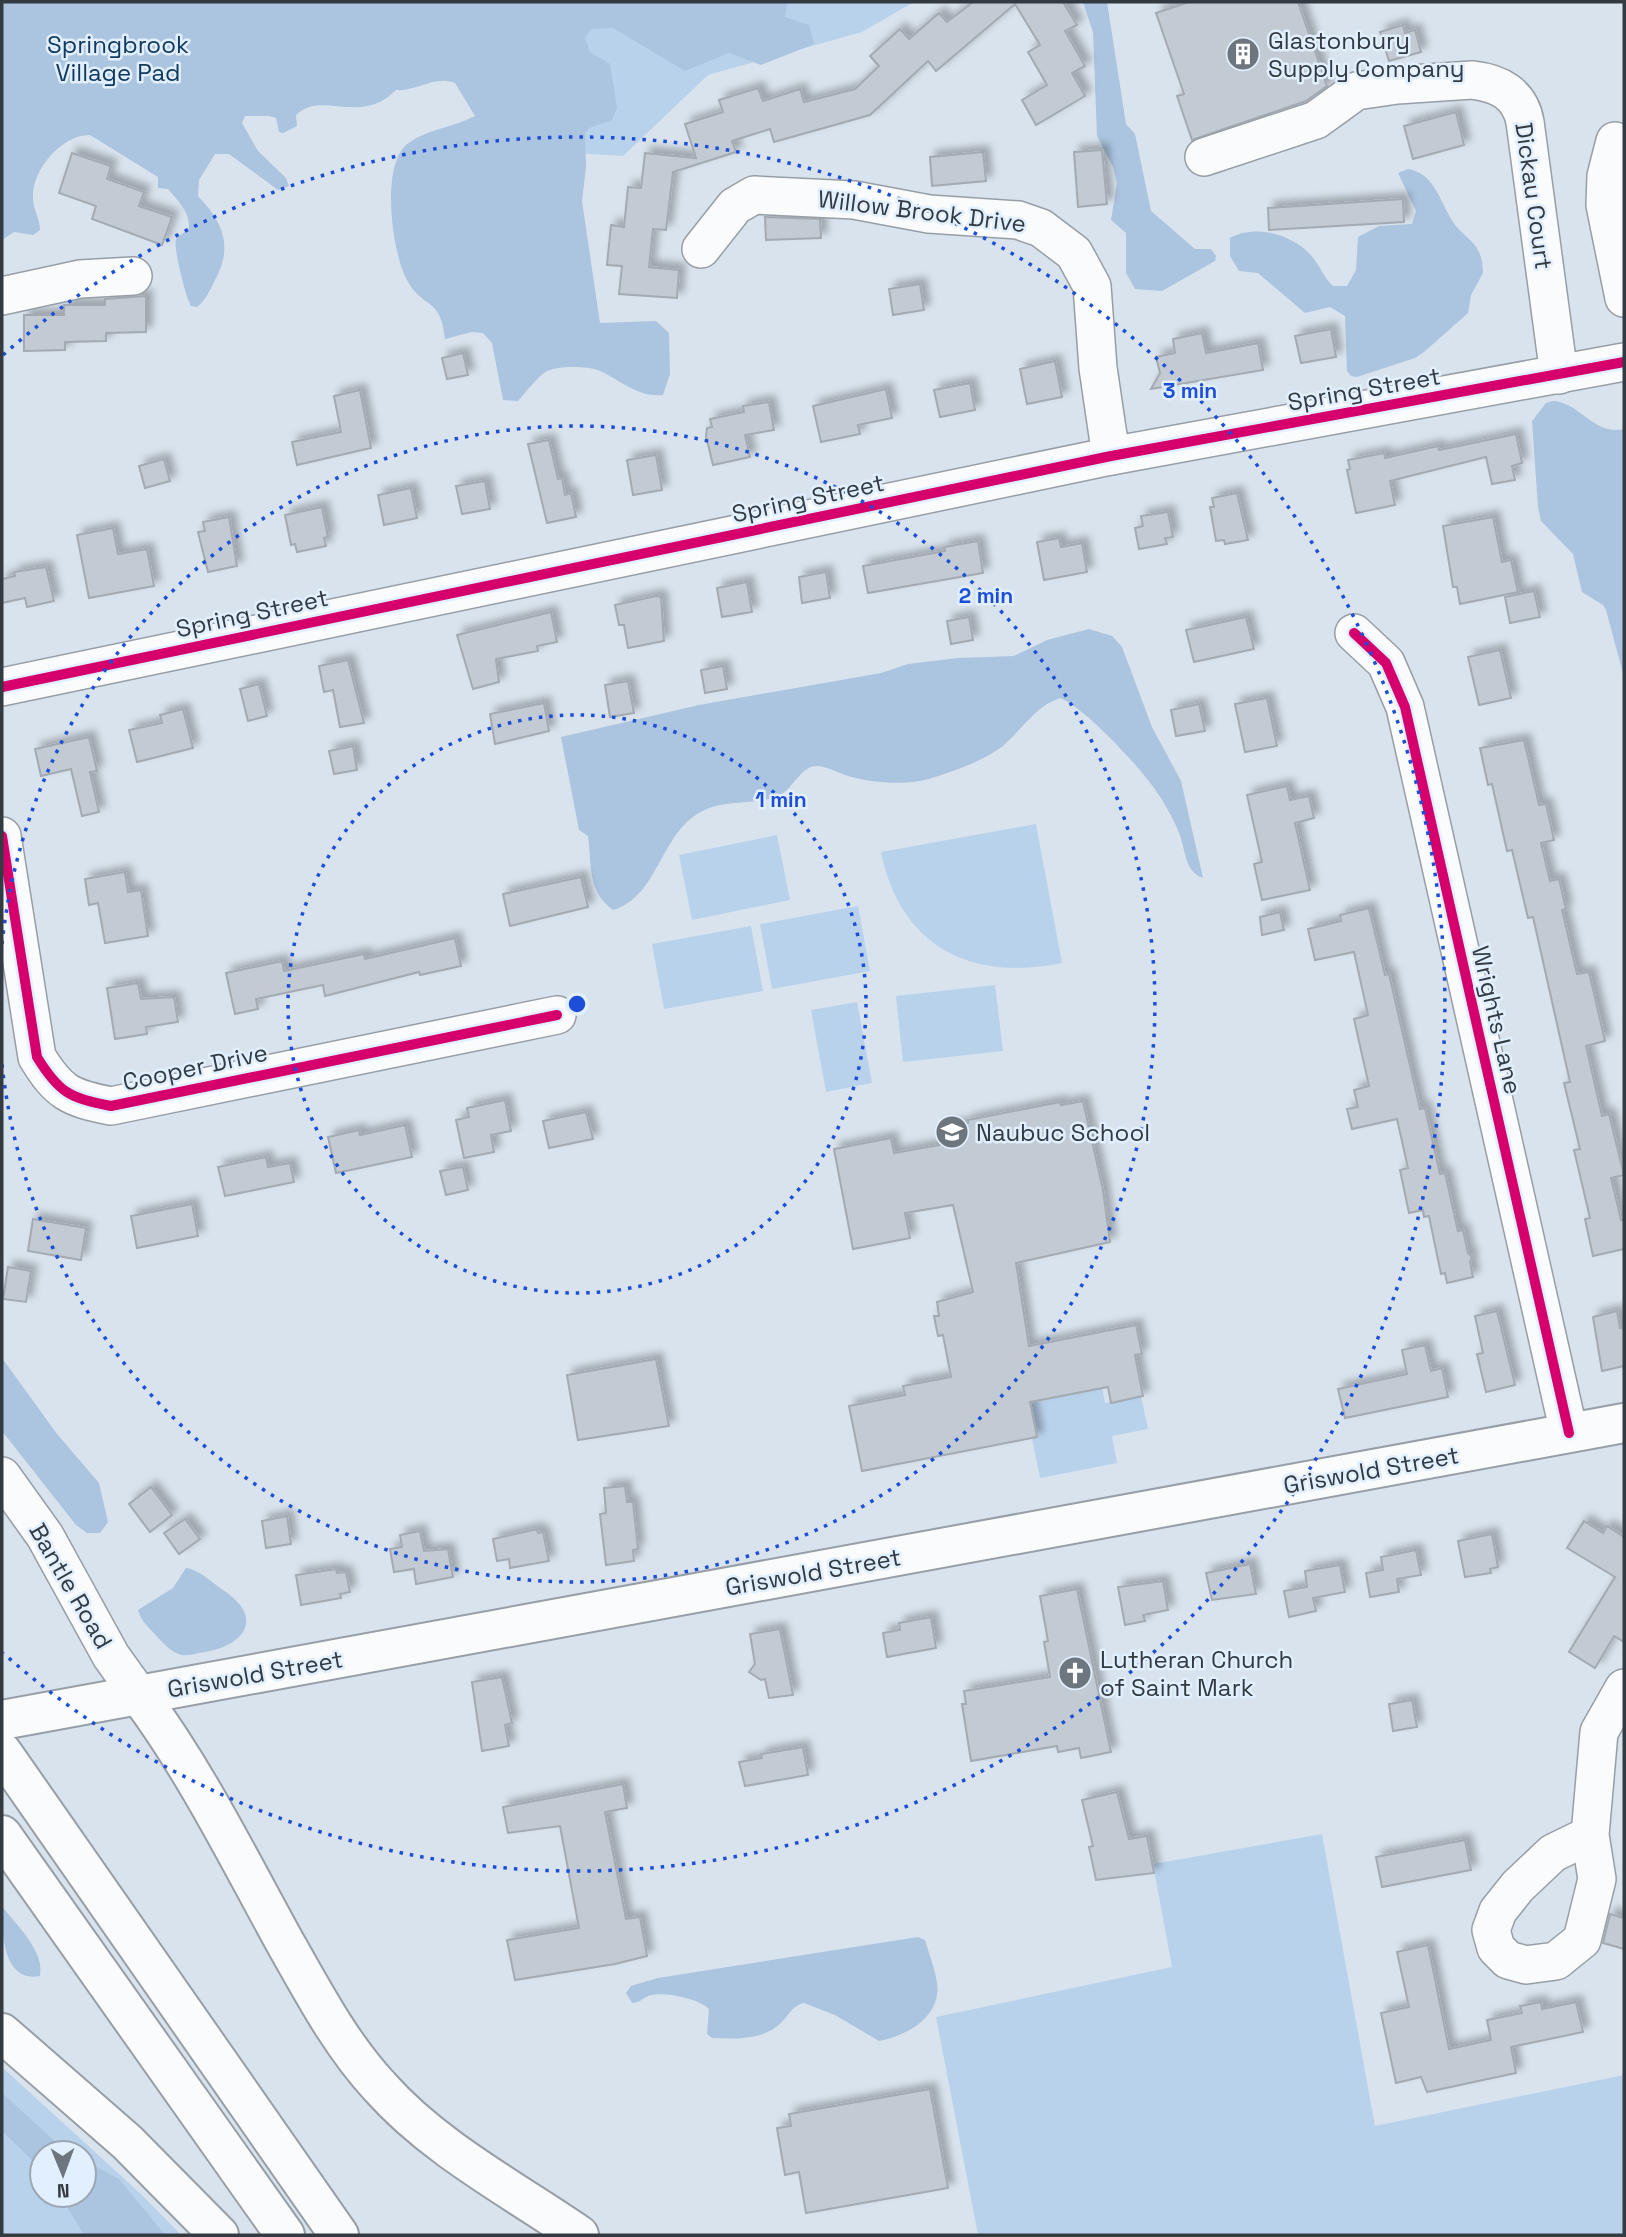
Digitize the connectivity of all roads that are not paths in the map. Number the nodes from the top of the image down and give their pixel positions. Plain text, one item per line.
1 (1615, 141) dead end
2 (1204, 157) dead end
3 (701, 249) dead end
4 (133, 276) dead end
5 (2, 296) edge
6 (1624, 298) edge
7 (1624, 362) edge
8 (1559, 375) junction
9 (1111, 456) junction
10 (1354, 633) dead end
11 (2, 687) edge
12 (2, 836) edge
13 (557, 1015) dead end
14 (1624, 1423) edge
15 (1569, 1433) junction
16 (2, 1476) edge
17 (1624, 1688) edge
18 (139, 1695) junction
19 (2, 1720) edge
20 (2, 1752) edge
21 (2, 1835) edge
22 (1590, 1835) dead end
23 (2, 2033) edge
24 (293, 2169) junction
25 (219, 2235) edge
26 (285, 2235) edge
27 (339, 2235) edge
28 (356, 2235) edge
29 (579, 2235) edge

1 - 6 street
2 - 8 street, Dickau Court
3 - 9 street, Willow Brook Drive
4 - 5 street
7 - 8 street, Spring Street
8 - 9 street, Spring Street
9 - 11 street, Spring Street
10 - 15 street, Wrights Lane
12 - 13 street, Cooper Drive
14 - 15 main road, Griswold Street
15 - 18 main road, Griswold Street
16 - 18 street, Bantle Road
17 - 22 street
18 - 19 main road, Griswold Street
18 - 29 main road
20 - 24 main road
21 - 26 main road
23 - 25 main road
24 - 27 main road
24 - 28 main road

